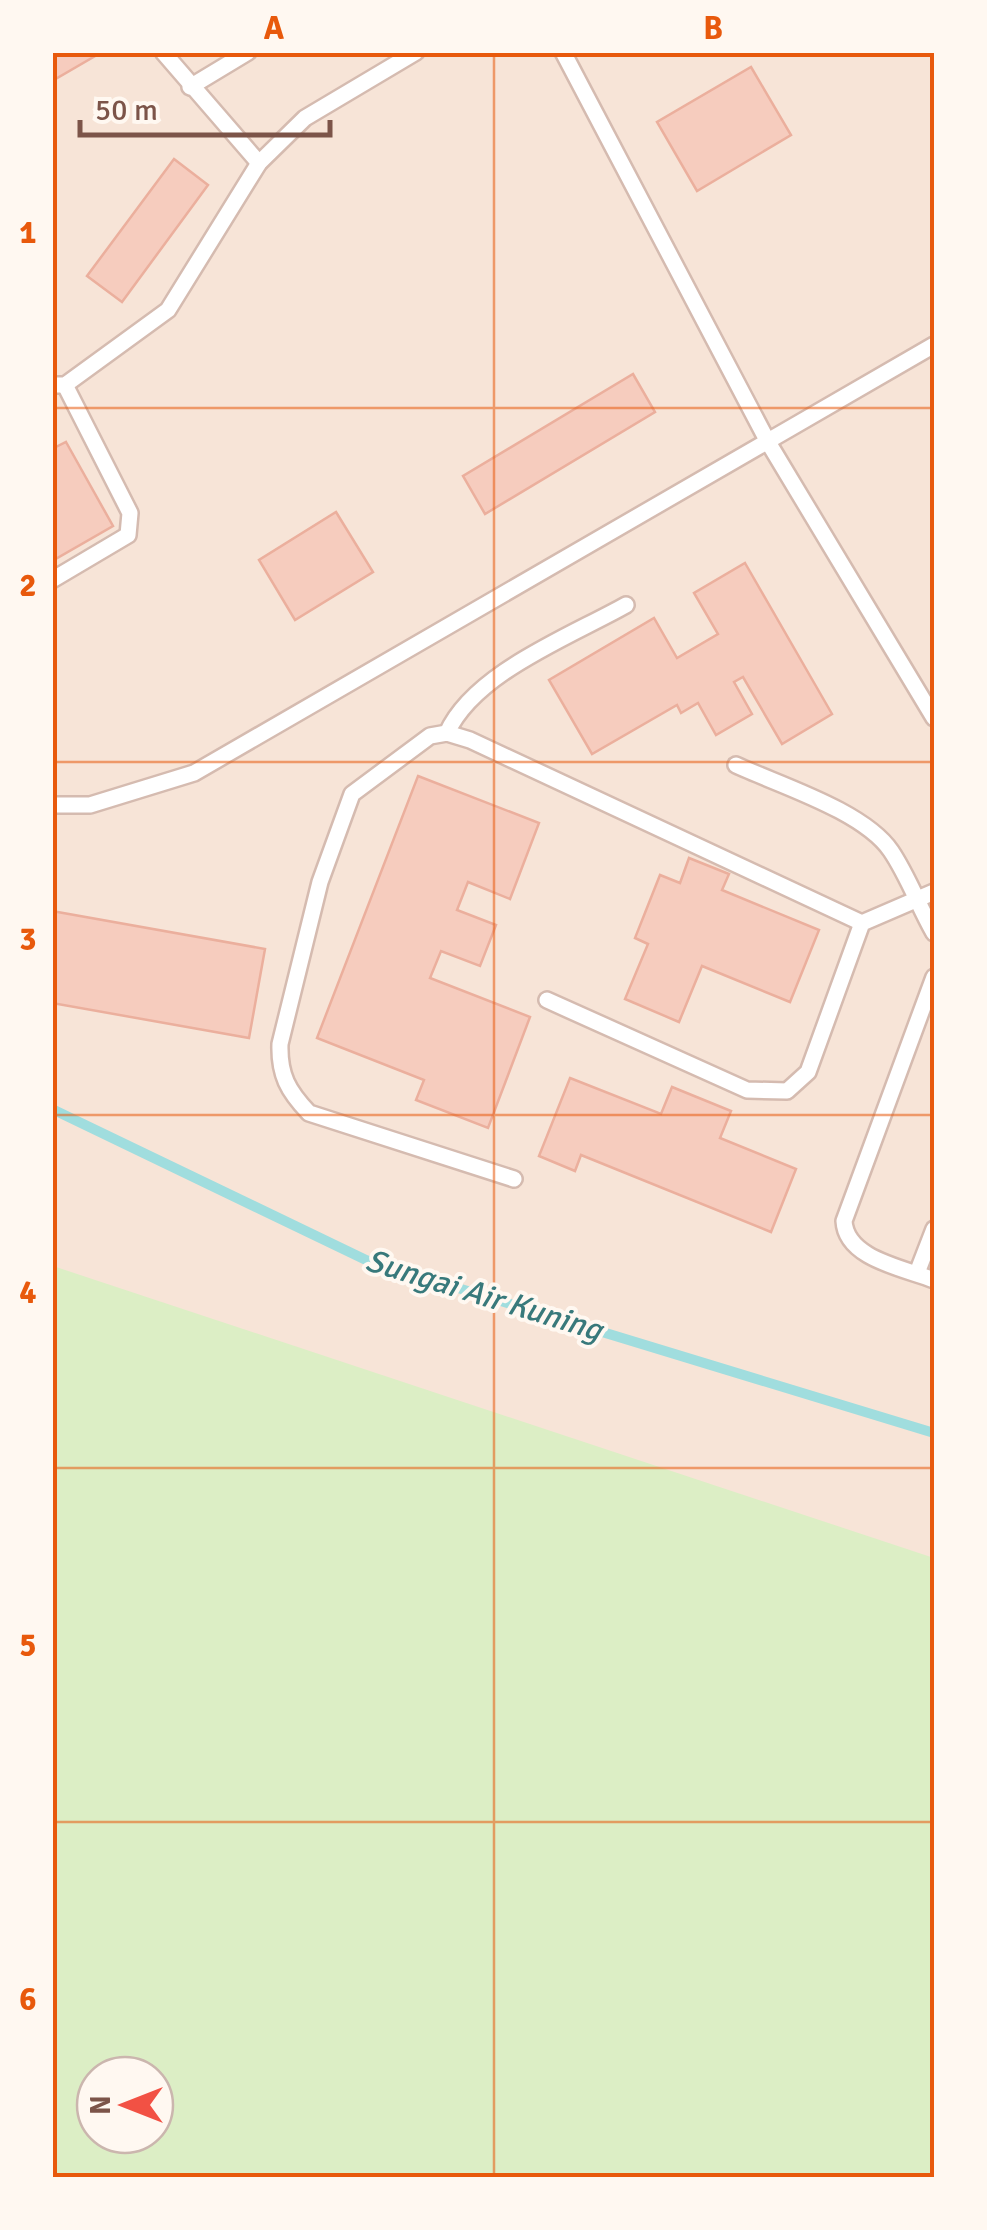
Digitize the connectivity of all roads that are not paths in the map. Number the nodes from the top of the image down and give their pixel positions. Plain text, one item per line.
1 (164, 52) edge
2 (248, 52) edge
3 (416, 52) edge
4 (563, 52) edge
5 (190, 86) junction
6 (259, 163) junction
7 (934, 344) edge
8 (59, 385) edge
9 (768, 442) junction
10 (52, 580) edge
11 (626, 605) dead end
12 (934, 718) edge
13 (447, 733) junction
14 (736, 766) dead end
15 (52, 805) edge
16 (934, 892) edge
17 (916, 902) junction
18 (862, 923) junction
19 (934, 933) edge
20 (934, 977) edge
21 (548, 1000) dead end
22 (514, 1178) dead end
23 (934, 1229) edge
24 (917, 1273) junction
25 (934, 1280) edge

1 - 5 lane
2 - 5 lane
3 - 6 lane
4 - 9 lane
5 - 6 lane
6 - 8 lane
7 - 9 lane
8 - 10 lane
9 - 12 lane
9 - 15 lane
11 - 13 lane
13 - 18 lane
13 - 22 lane
14 - 17 lane
16 - 17 lane
17 - 18 lane
17 - 19 lane
18 - 21 lane
20 - 24 lane
23 - 24 lane
24 - 25 lane

